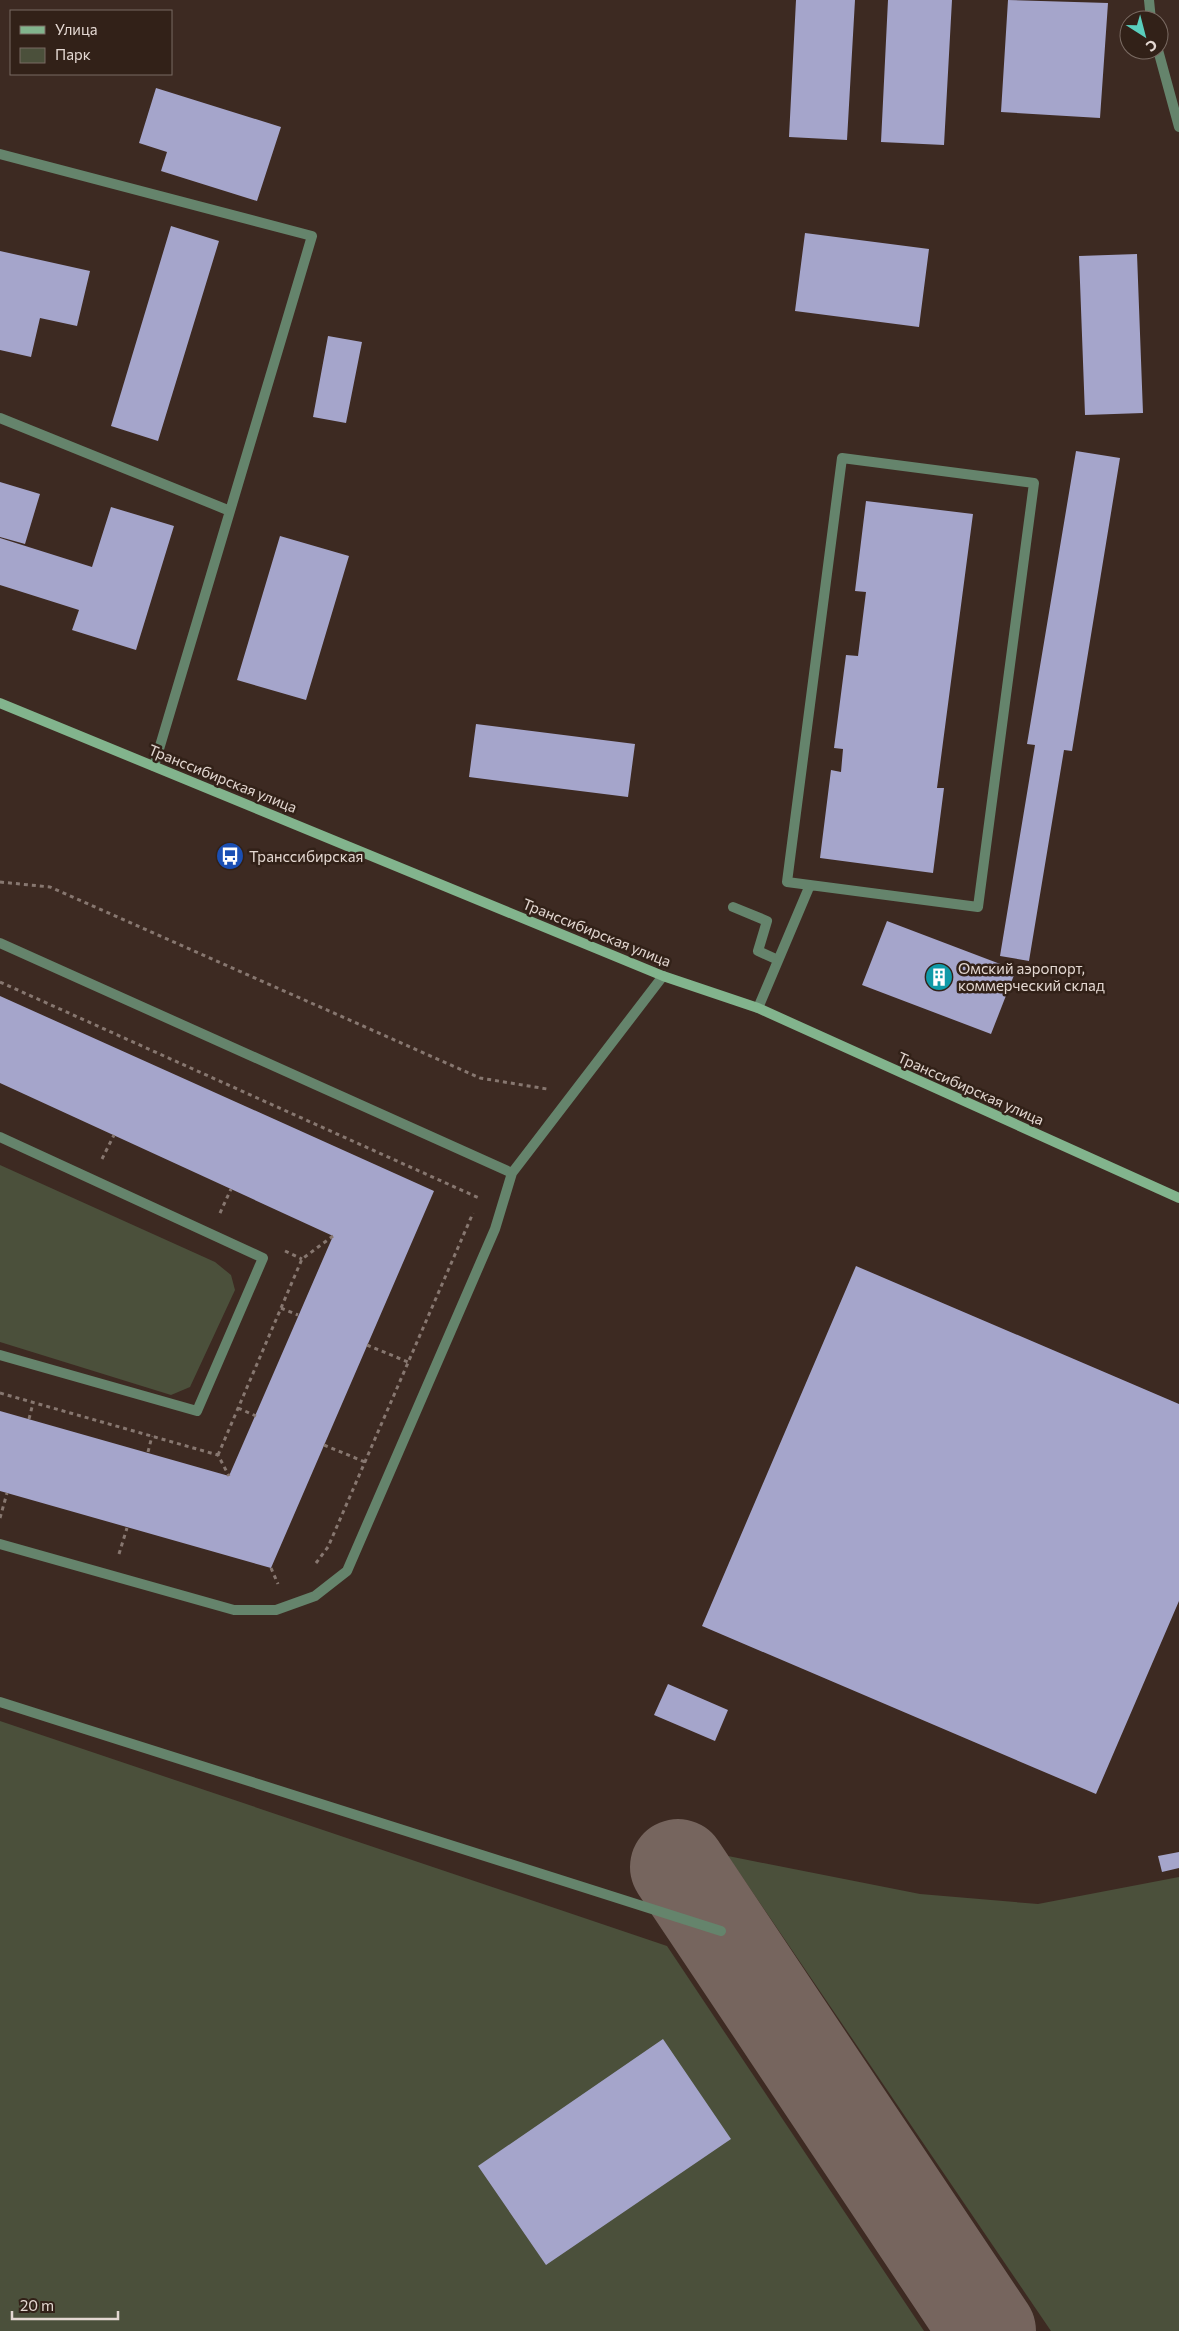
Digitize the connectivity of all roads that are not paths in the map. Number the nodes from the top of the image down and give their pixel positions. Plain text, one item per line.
1 (1161, 60) edge
2 (1179, 127) edge
3 (0, 154) edge
4 (0, 418) edge
5 (230, 511) junction
6 (0, 703) edge
7 (154, 766) junction
8 (810, 885) junction
9 (733, 907) dead end
10 (0, 943) edge
11 (778, 960) junction
12 (663, 976) junction
13 (758, 1008) junction
14 (0, 1137) edge
15 (512, 1173) junction
16 (1179, 1198) edge
17 (0, 1355) edge
18 (0, 1544) edge
19 (0, 1702) edge
20 (721, 1931) dead end

1 - 2 lane
3 - 5 lane
4 - 5 lane
5 - 7 lane
6 - 7 main road, Транссибирская улица
7 - 12 main road, Транссибирская улица
8 - 8 lane
8 - 11 lane
9 - 11 lane
10 - 15 lane
11 - 13 lane
12 - 13 main road, Транссибирская улица
12 - 15 lane
13 - 16 main road, Транссибирская улица
14 - 17 lane
15 - 18 lane
19 - 20 lane

